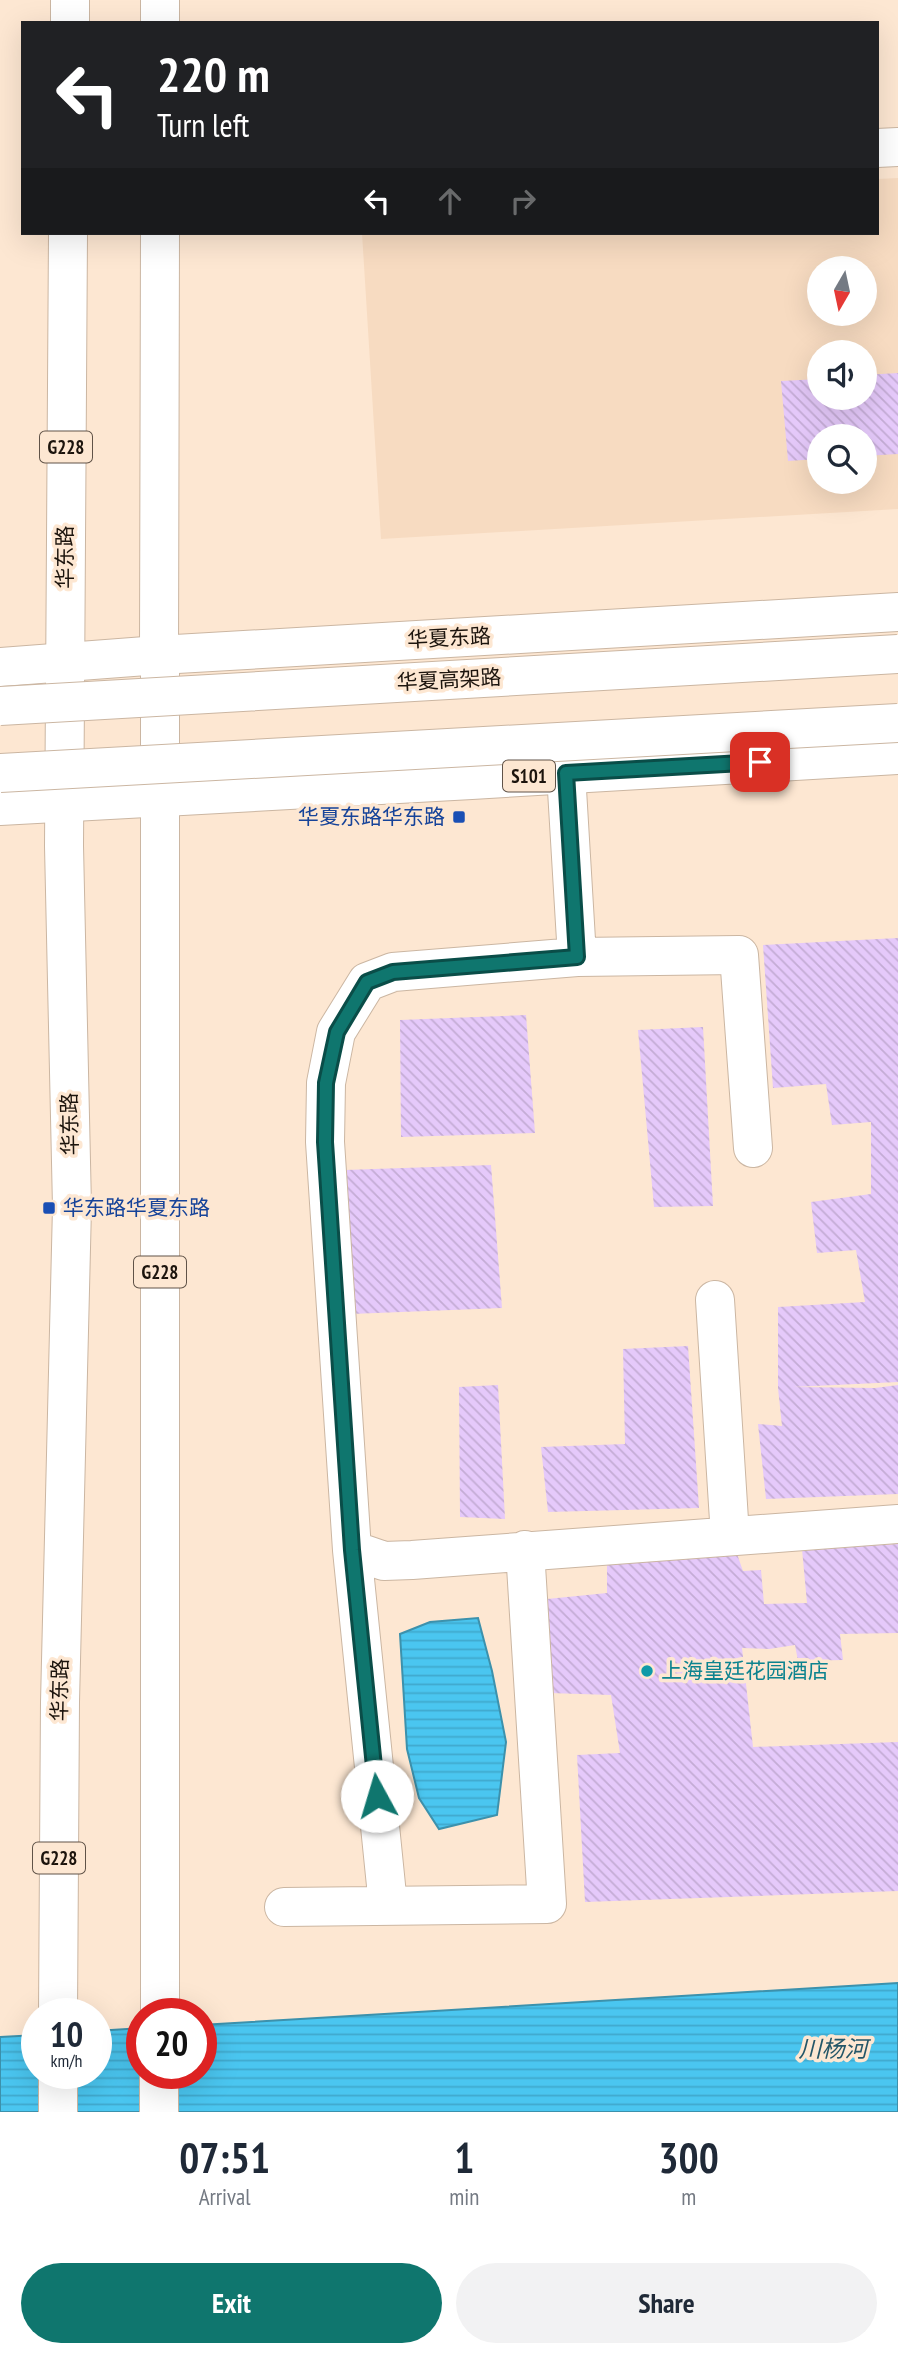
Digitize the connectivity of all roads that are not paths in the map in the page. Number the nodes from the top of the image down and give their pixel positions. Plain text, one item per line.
1 (70, 0) edge
2 (160, 0) edge
3 (70, 21) edge
4 (160, 21) edge
5 (898, 147) edge
6 (879, 148) edge
7 (68, 235) edge
8 (160, 235) edge
9 (898, 612) edge
10 (898, 654) edge
11 (64, 661) junction
12 (160, 662) junction
13 (0, 667) edge
14 (0, 706) edge
15 (898, 723) edge
16 (898, 755) edge
17 (0, 773) edge
18 (566, 773) junction
19 (159, 798) junction
20 (64, 803) junction
21 (0, 806) edge
22 (577, 957) junction
23 (753, 1148) dead end
24 (715, 1300) dead end
25 (898, 1524) edge
26 (730, 1536) junction
27 (352, 1550) junction
28 (525, 1550) junction
29 (388, 1905) junction
30 (284, 1907) dead end
31 (58, 1998) edge
32 (159, 1998) edge
33 (58, 2089) edge
34 (159, 2089) edge
35 (58, 2112) edge
36 (159, 2112) edge

1 - 3 main road
2 - 4 main road
5 - 6 main road
7 - 11 main road, 华东路 / G228
8 - 12 main road, G228
9 - 12 main road, 华夏东路
10 - 14 main road, 华夏高架路, bridge
11 - 12 main road, 华夏东路
11 - 13 main road, 华夏东路
11 - 20 main road, 华东路 / G228
12 - 19 main road, G228
15 - 17 main road, bridge
16 - 18 main road, S101
18 - 19 main road, S101
18 - 22 main road
19 - 20 main road, S101
19 - 32 main road, G228
20 - 21 main road, S101
20 - 31 main road, 华东路 / G228
22 - 23 main road
22 - 27 main road
24 - 26 main road
25 - 26 main road
26 - 28 main road
27 - 28 main road
27 - 29 main road
28 - 29 main road
29 - 30 main road
33 - 35 main road
34 - 36 main road

